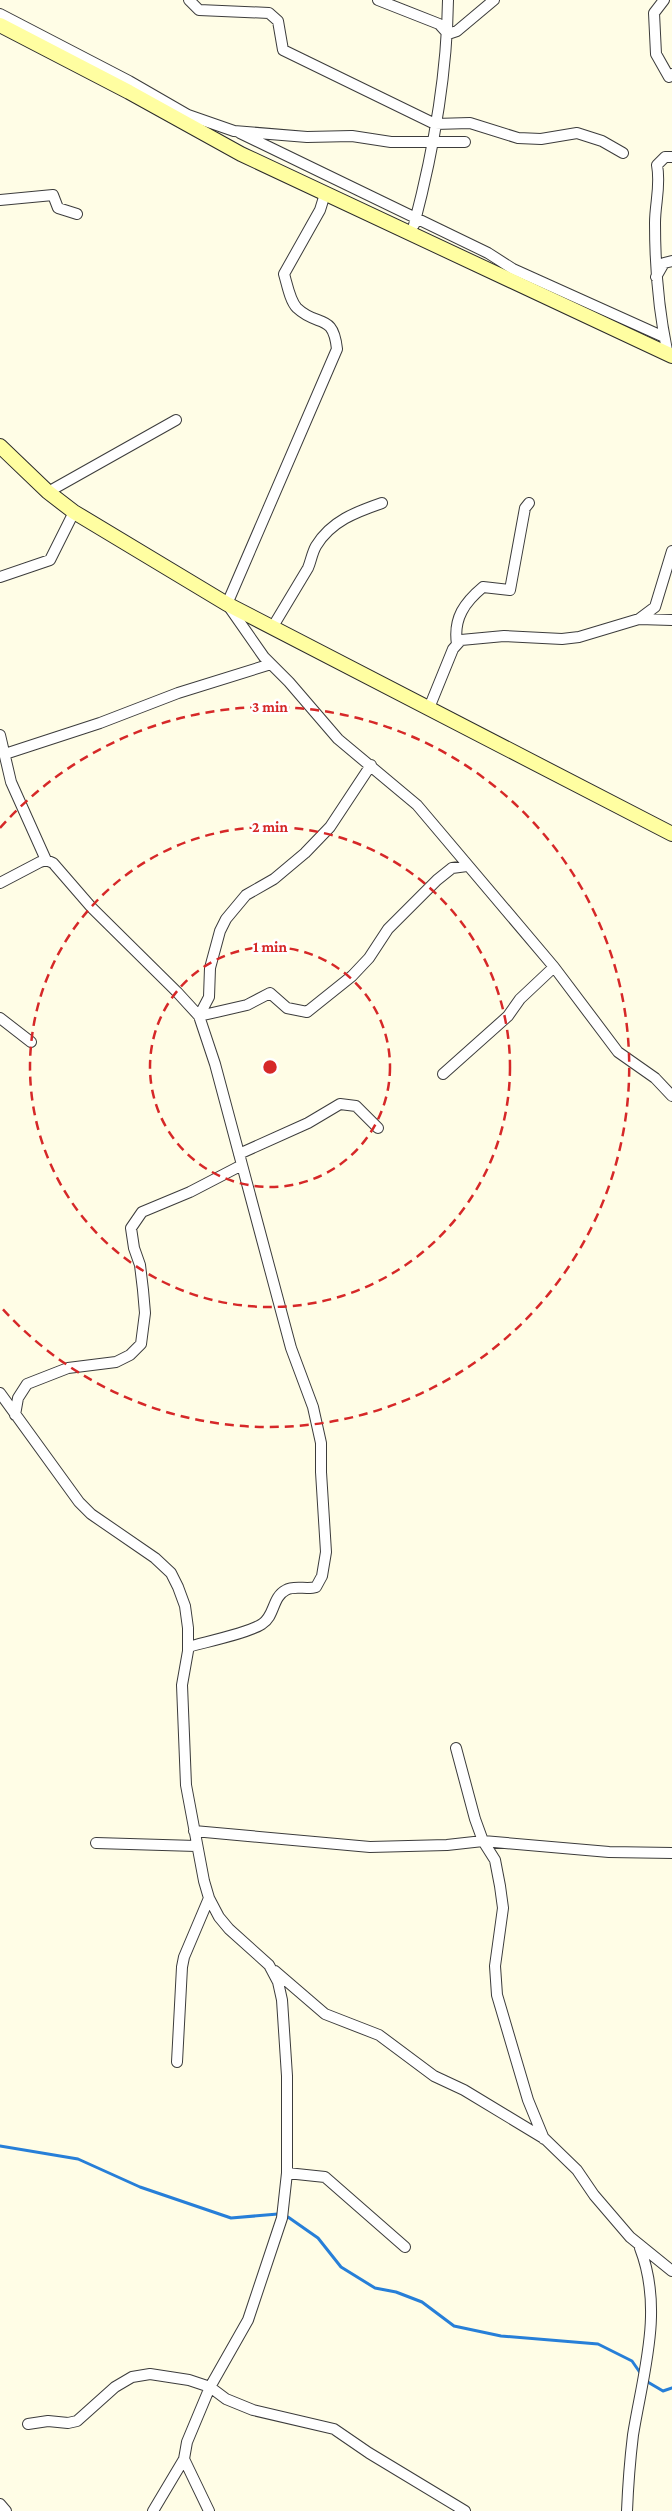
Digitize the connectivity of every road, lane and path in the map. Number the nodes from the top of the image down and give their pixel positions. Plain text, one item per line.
1 (189, 0) edge
2 (378, 0) edge
3 (448, 0) edge
4 (494, 0) edge
5 (664, 0) edge
6 (0, 14) edge
7 (0, 25) edge
8 (448, 34) junction
9 (672, 74) edge
10 (435, 124) junction
11 (234, 131) junction
12 (433, 142) junction
13 (465, 142) dead end
14 (623, 153) dead end
15 (672, 157) edge
16 (325, 194) junction
17 (0, 200) edge
18 (77, 214) dead end
19 (416, 220) junction
20 (412, 236) junction
21 (672, 261) edge
22 (655, 278) junction
23 (664, 337) junction
24 (670, 355) edge
25 (176, 420) dead end
26 (0, 446) edge
27 (48, 492) junction
28 (382, 502) dead end
29 (529, 503) dead end
30 (74, 512) junction
31 (672, 551) edge
32 (0, 577) edge
33 (227, 604) junction
34 (639, 619) junction
35 (672, 620) edge
36 (272, 628) junction
37 (457, 644) junction
38 (272, 664) junction
39 (430, 708) junction
40 (0, 735) edge
41 (4, 754) junction
42 (371, 765) junction
43 (672, 834) edge
44 (46, 860) junction
45 (467, 866) junction
46 (0, 883) edge
47 (554, 967) junction
48 (199, 1016) junction
49 (0, 1018) edge
50 (31, 1042) dead end
51 (443, 1074) dead end
52 (672, 1096) edge
53 (378, 1128) dead end
54 (239, 1154) junction
55 (242, 1165) junction
56 (0, 1393) edge
57 (15, 1415) junction
58 (188, 1648) junction
59 (456, 1748) dead end
60 (194, 1831) junction
61 (483, 1841) junction
62 (96, 1843) dead end
63 (196, 1846) junction
64 (672, 1853) edge
65 (209, 1898) junction
66 (269, 1966) junction
67 (177, 2062) dead end
68 (545, 2140) junction
69 (287, 2173) junction
70 (640, 2246) junction
71 (405, 2247) dead end
72 (672, 2270) edge
73 (210, 2387) junction
74 (28, 2424) dead end
75 (184, 2458) junction
76 (0, 2504) edge
77 (6, 2511) edge
78 (153, 2511) edge
79 (209, 2511) edge
80 (465, 2511) edge
81 (627, 2511) edge

1 - 10 street
2 - 8 street
3 - 8 street
4 - 8 street
5 - 9 street
6 - 11 street
7 - 16 street
8 - 10 street
10 - 12 street
10 - 14 street
11 - 12 street
11 - 19 street
12 - 13 street
12 - 19 street
15 - 22 street
16 - 20 street
16 - 33 street
17 - 18 street
19 - 20 street
19 - 23 street
20 - 24 street
21 - 22 street
22 - 23 street
23 - 24 street
25 - 27 street
26 - 27 street
27 - 30 street
28 - 36 street
29 - 37 street
30 - 32 street
30 - 33 street
31 - 34 street
33 - 36 street
33 - 38 street
34 - 35 street
34 - 37 street
36 - 39 street
37 - 39 street
38 - 41 street
38 - 42 street
39 - 43 street
40 - 41 street
41 - 44 street
42 - 45 street
42 - 48 street
44 - 46 street
44 - 48 street
45 - 47 street
45 - 48 street
47 - 51 street
47 - 52 street
48 - 54 street
49 - 50 street
53 - 54 street
54 - 55 street
55 - 57 street
55 - 58 street
56 - 57 street
57 - 58 street
58 - 60 street
59 - 61 street
60 - 61 street
60 - 63 street
61 - 64 street
61 - 68 street
62 - 63 street
63 - 65 street
65 - 66 street
65 - 67 street
66 - 68 street
66 - 69 street
68 - 70 street
69 - 71 street
69 - 73 street
70 - 72 street
70 - 81 street
73 - 74 street
73 - 75 street
73 - 80 street
75 - 78 street
75 - 79 street
76 - 77 street

